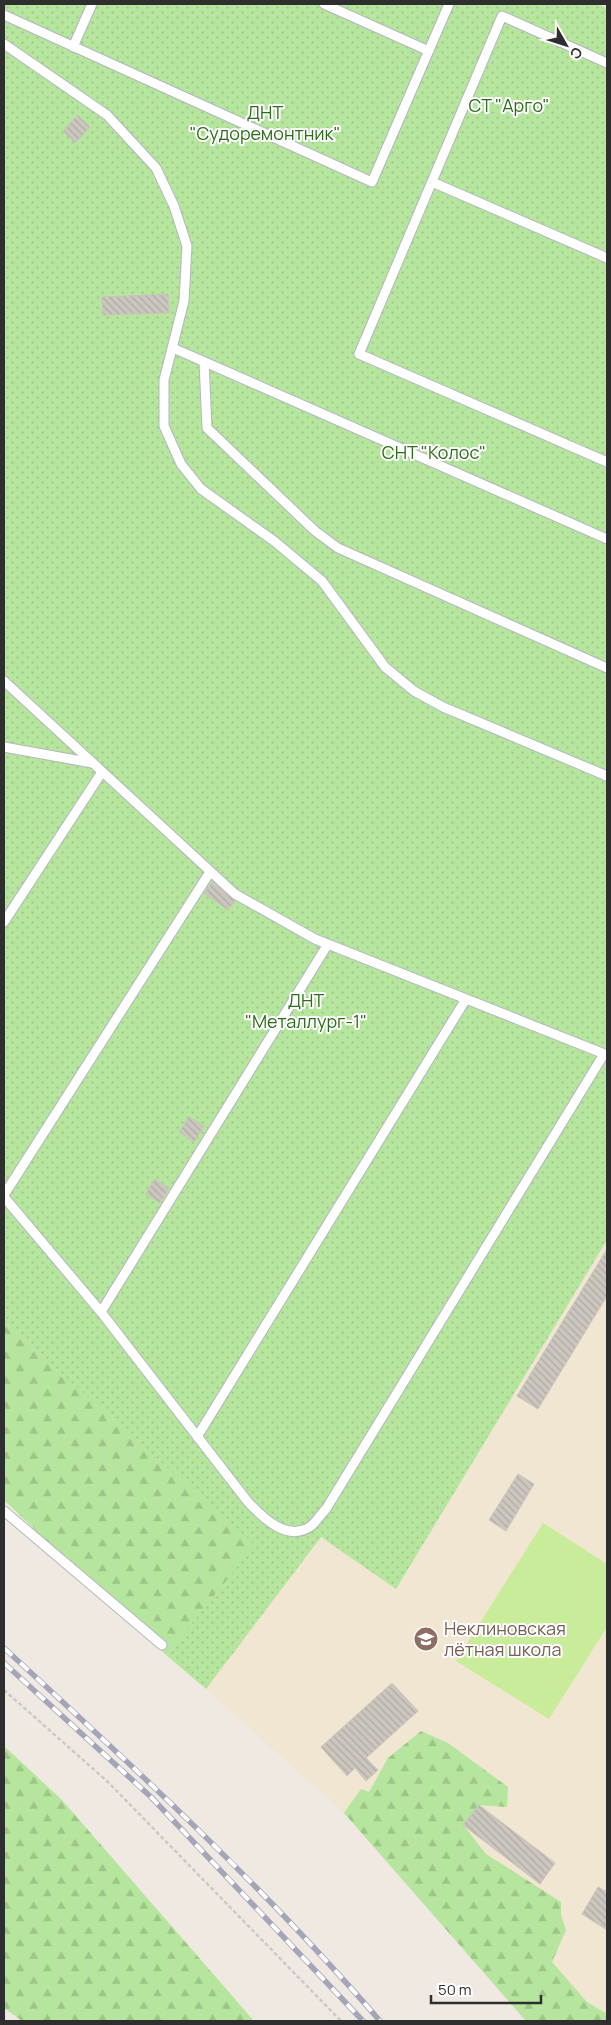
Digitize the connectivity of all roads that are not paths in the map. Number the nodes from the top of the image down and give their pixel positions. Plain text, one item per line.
1 (92, 4) edge
2 (324, 4) edge
3 (449, 4) edge
4 (4, 15) edge
5 (4, 44) edge
6 (73, 47) junction
7 (429, 51) junction
8 (607, 63) edge
9 (432, 182) junction
10 (607, 258) edge
11 (173, 348) junction
12 (204, 362) junction
13 (607, 462) edge
14 (607, 539) edge
15 (607, 668) edge
16 (4, 681) edge
17 (4, 747) edge
18 (92, 763) junction
19 (102, 772) junction
20 (607, 776) edge
21 (210, 872) junction
22 (4, 922) edge
23 (328, 944) junction
24 (466, 998) junction
25 (606, 1054) edge
26 (4, 1196) edge
27 (101, 1312) junction
28 (197, 1437) junction
29 (4, 1511) edge
30 (162, 1645) dead end

1 - 6 lane
2 - 7 lane
3 - 7 lane
4 - 6 lane
5 - 11 lane
6 - 7 lane
8 - 9 lane
9 - 10 lane
9 - 13 lane
11 - 12 lane
11 - 20 lane
12 - 14 lane
12 - 15 lane
16 - 18 lane
17 - 18 lane
18 - 19 lane
19 - 21 lane
19 - 22 lane
21 - 23 lane
21 - 26 lane
23 - 24 lane
23 - 27 lane
24 - 25 lane
24 - 28 lane
25 - 28 lane
26 - 27 lane
27 - 28 lane
29 - 30 lane

